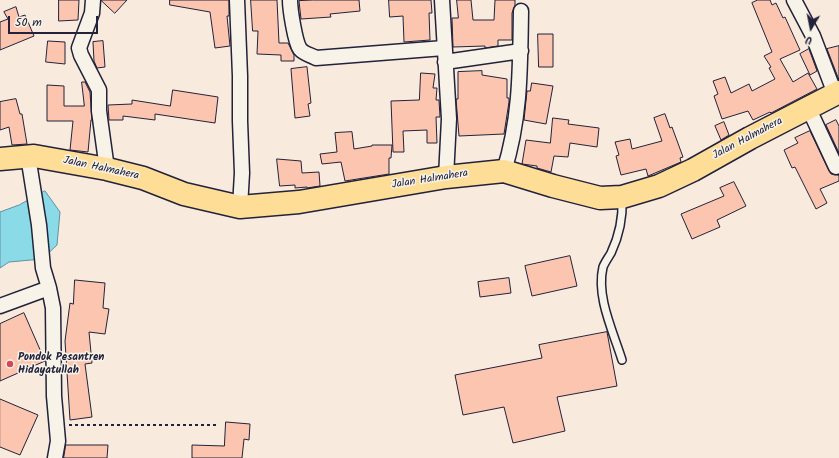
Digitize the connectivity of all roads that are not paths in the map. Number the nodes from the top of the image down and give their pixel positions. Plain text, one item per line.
1 (93, 0) edge
2 (237, 0) edge
3 (290, 0) edge
4 (442, 0) edge
5 (794, 0) edge
6 (521, 11) dead end
7 (444, 48) junction
8 (521, 52) junction
9 (445, 62) junction
10 (837, 93) edge
11 (808, 107) junction
12 (28, 156) junction
13 (0, 158) edge
14 (836, 167) dead end
15 (108, 169) junction
16 (504, 170) junction
17 (446, 177) junction
18 (622, 197) junction
19 (240, 207) junction
20 (49, 288) junction
21 (0, 306) edge
22 (622, 360) dead end
23 (55, 458) edge

1 - 15 street
2 - 19 street
3 - 7 street
4 - 7 street
5 - 10 street
6 - 8 street
7 - 9 street
8 - 9 street
8 - 16 street
9 - 17 street
10 - 11 main road, Jalan Halmahera
11 - 14 street
11 - 18 main road, Jalan Halmahera
12 - 13 main road, Jalan Halmahera
12 - 15 main road, Jalan Halmahera
12 - 20 street
15 - 19 main road, Jalan Halmahera
16 - 17 main road, Jalan Halmahera
16 - 18 main road, Jalan Halmahera
17 - 19 main road, Jalan Halmahera
18 - 22 lane
20 - 21 street
20 - 23 street

